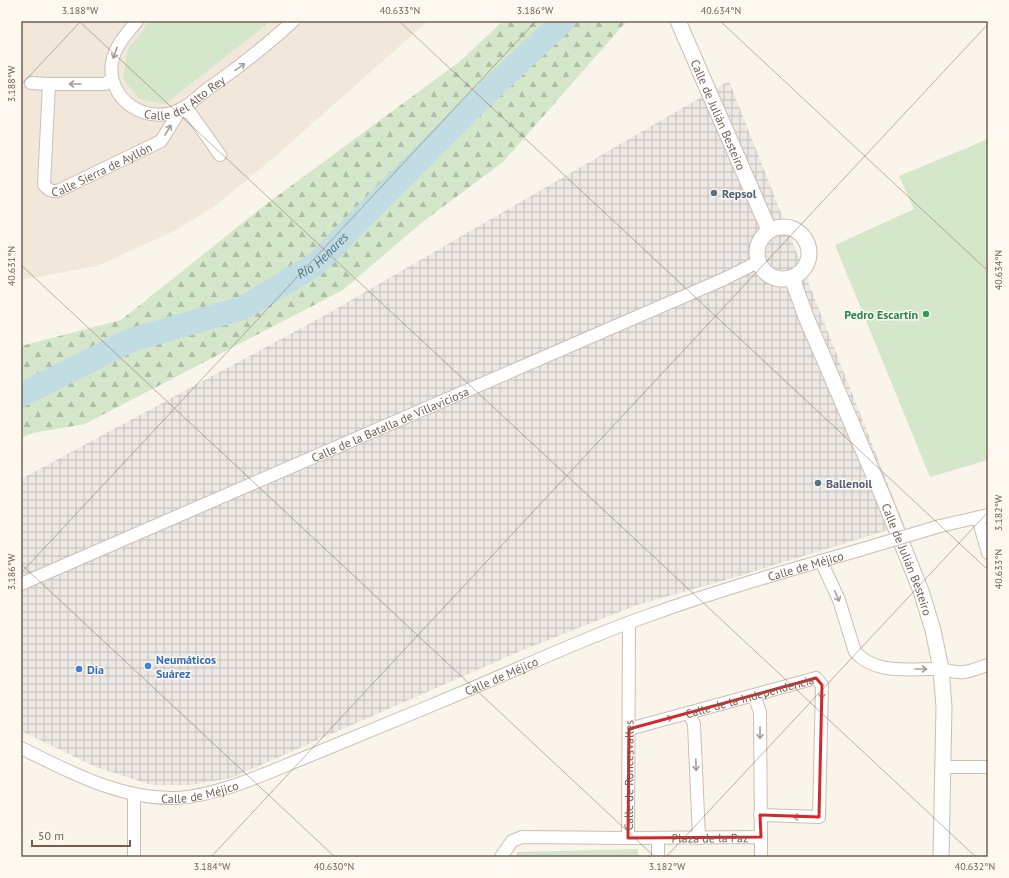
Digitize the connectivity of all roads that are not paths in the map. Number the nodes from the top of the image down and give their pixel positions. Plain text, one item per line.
1 (137, 21) edge
2 (293, 21) edge
3 (679, 23) edge
4 (112, 79) junction
5 (31, 83) dead end
6 (50, 84) junction
7 (181, 109) junction
8 (220, 154) dead end
9 (769, 230) junction
10 (758, 262) junction
11 (792, 278) junction
12 (983, 516) edge
13 (988, 553) edge
14 (821, 561) junction
15 (21, 584) edge
16 (629, 623) junction
17 (988, 665) edge
18 (941, 669) junction
19 (754, 695) junction
20 (688, 713) junction
21 (629, 729) junction
22 (21, 748) edge
23 (943, 767) junction
24 (988, 767) edge
25 (134, 794) junction
26 (760, 816) junction
27 (761, 837) junction
28 (628, 838) junction
29 (658, 838) junction
30 (699, 838) junction
31 (134, 857) edge
32 (501, 857) edge
33 (658, 857) edge
34 (761, 857) edge
35 (942, 857) edge

1 -> 4 street, Calle del Alto Rey
7 -> 2 street, Calle del Alto Rey
3 - 9 street, Calle de Julián Besteiro
4 -> 6 street
4 - 7 street, Calle del Alto Rey
5 - 6 street
6 -> 7 street, Calle Sierra de Ayllón
7 - 8 street
9 - 10 street
9 - 11 street
10 - 11 street
10 - 15 street, Calle de la Batalla de Villaviciosa
11 - 18 street, Calle de Julián Besteiro
12 - 13 street
12 - 14 street, Calle de Méjico, bridge
14 - 16 street, Calle de Méjico
14 -> 18 street
16 - 21 street, Calle de Roncesvalles
16 - 25 street, Calle de Méjico
17 - 18 street
18 - 23 street, Calle de Julián Besteiro
19 - 20 street, Calle de la Independencia
19 -> 26 street
19 -> 26 street, Calle de la Independencia
21 -> 20 street, Calle de la Independencia
20 -> 30 street
21 - 28 street, Calle de Roncesvalles
22 - 25 street, Calle de Méjico
23 - 24 street
23 - 35 street, Calle de Julián Besteiro
25 - 31 street
26 - 27 street
27 - 30 street, Plaza de la Paz
27 - 34 street, Plaza de la Paz
28 - 29 street
28 - 32 street, Calle de Roncesvalles
29 - 30 street, Plaza de la Paz
29 - 33 street, Plaza de la Paz

